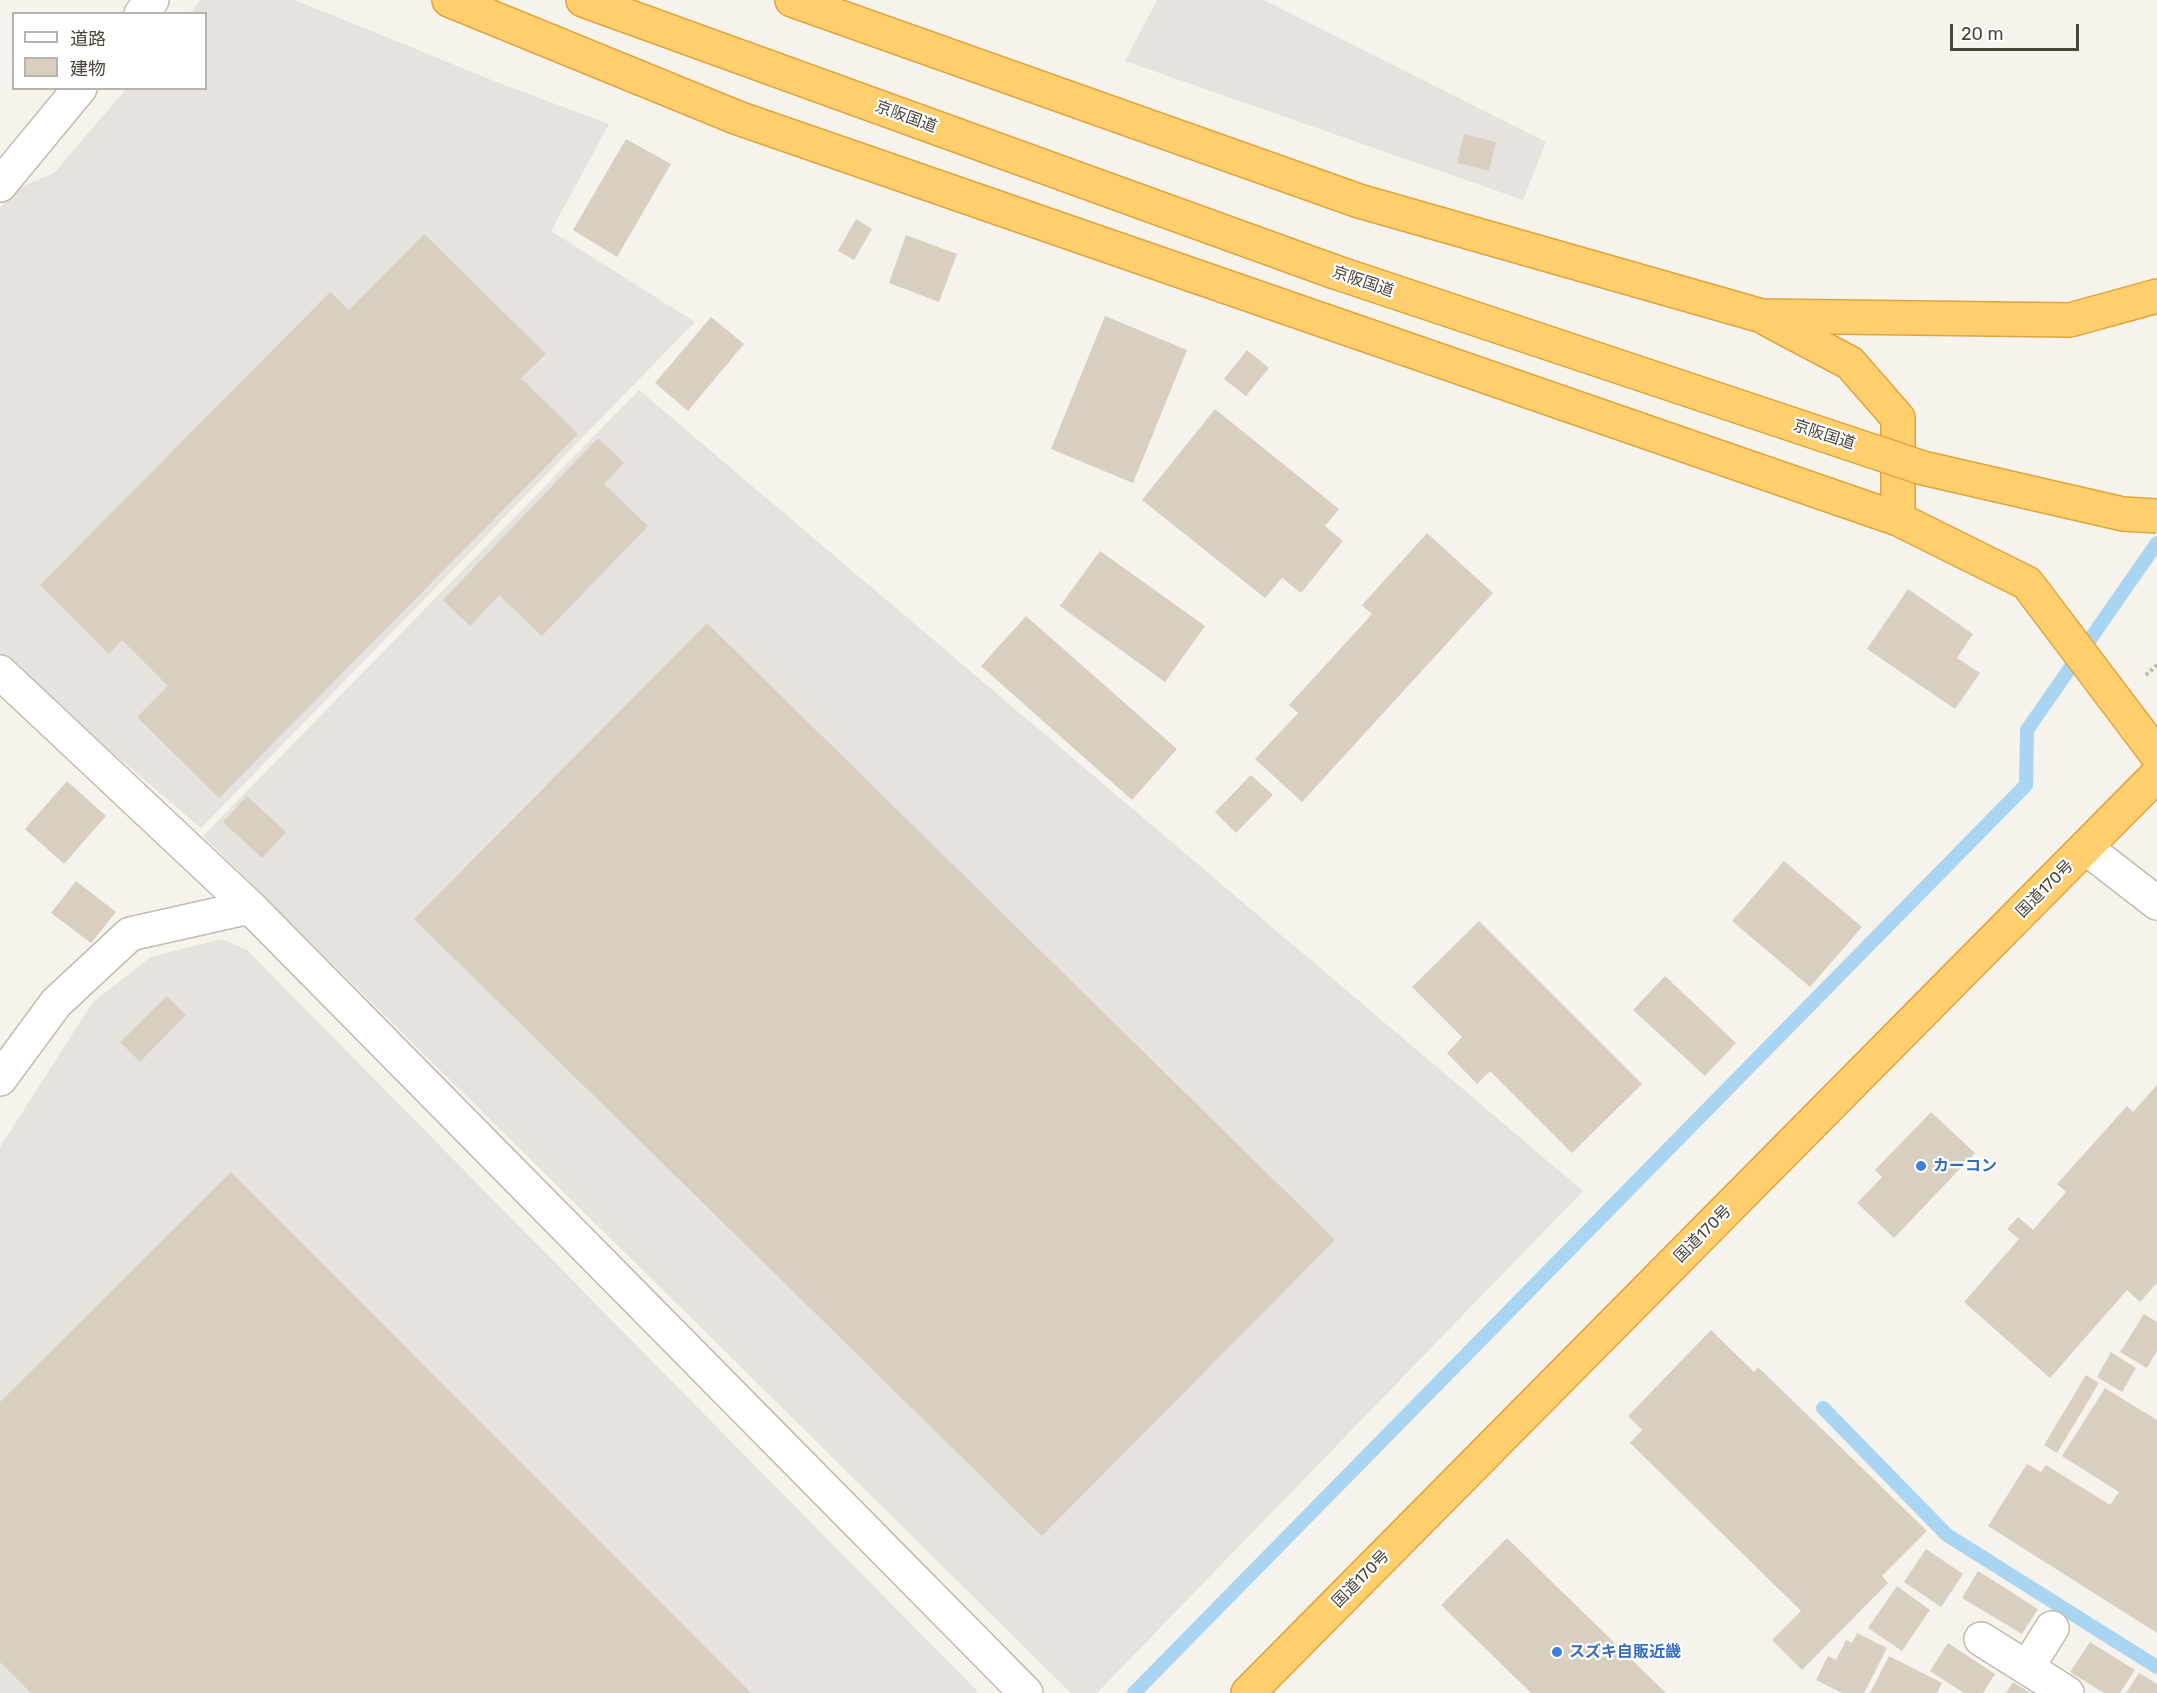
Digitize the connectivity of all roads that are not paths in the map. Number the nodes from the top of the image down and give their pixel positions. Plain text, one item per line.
1 (152, 0) edge
2 (449, 0) edge
3 (583, 0) edge
4 (792, 0) edge
5 (143, 12) edge
6 (78, 90) edge
7 (100, 90) edge
8 (8, 176) edge
9 (2157, 296) edge
10 (1762, 316) junction
11 (2157, 516) edge
12 (1898, 519) junction
13 (0, 672) edge
14 (2157, 755) edge
15 (2157, 775) edge
16 (2086, 848) junction
17 (2157, 903) edge
18 (250, 907) junction
19 (0, 1079) edge
20 (2052, 1628) dead end
21 (1981, 1639) dead end
22 (2026, 1668) junction
23 (1026, 1693) edge
24 (1248, 1693) edge
25 (2067, 1693) edge

1 - 5 street
2 - 12 highway
3 - 11 highway, 京阪国道, bridge
4 - 10 highway
6 - 8 street
7 - 8 street
9 - 10 highway
10 - 12 highway
12 - 14 highway
13 - 18 street
15 - 16 highway, 国道170号
16 - 17 street
16 - 24 highway, 国道170号
18 - 19 street
18 - 23 street
20 - 22 street
21 - 22 street
22 - 25 street

